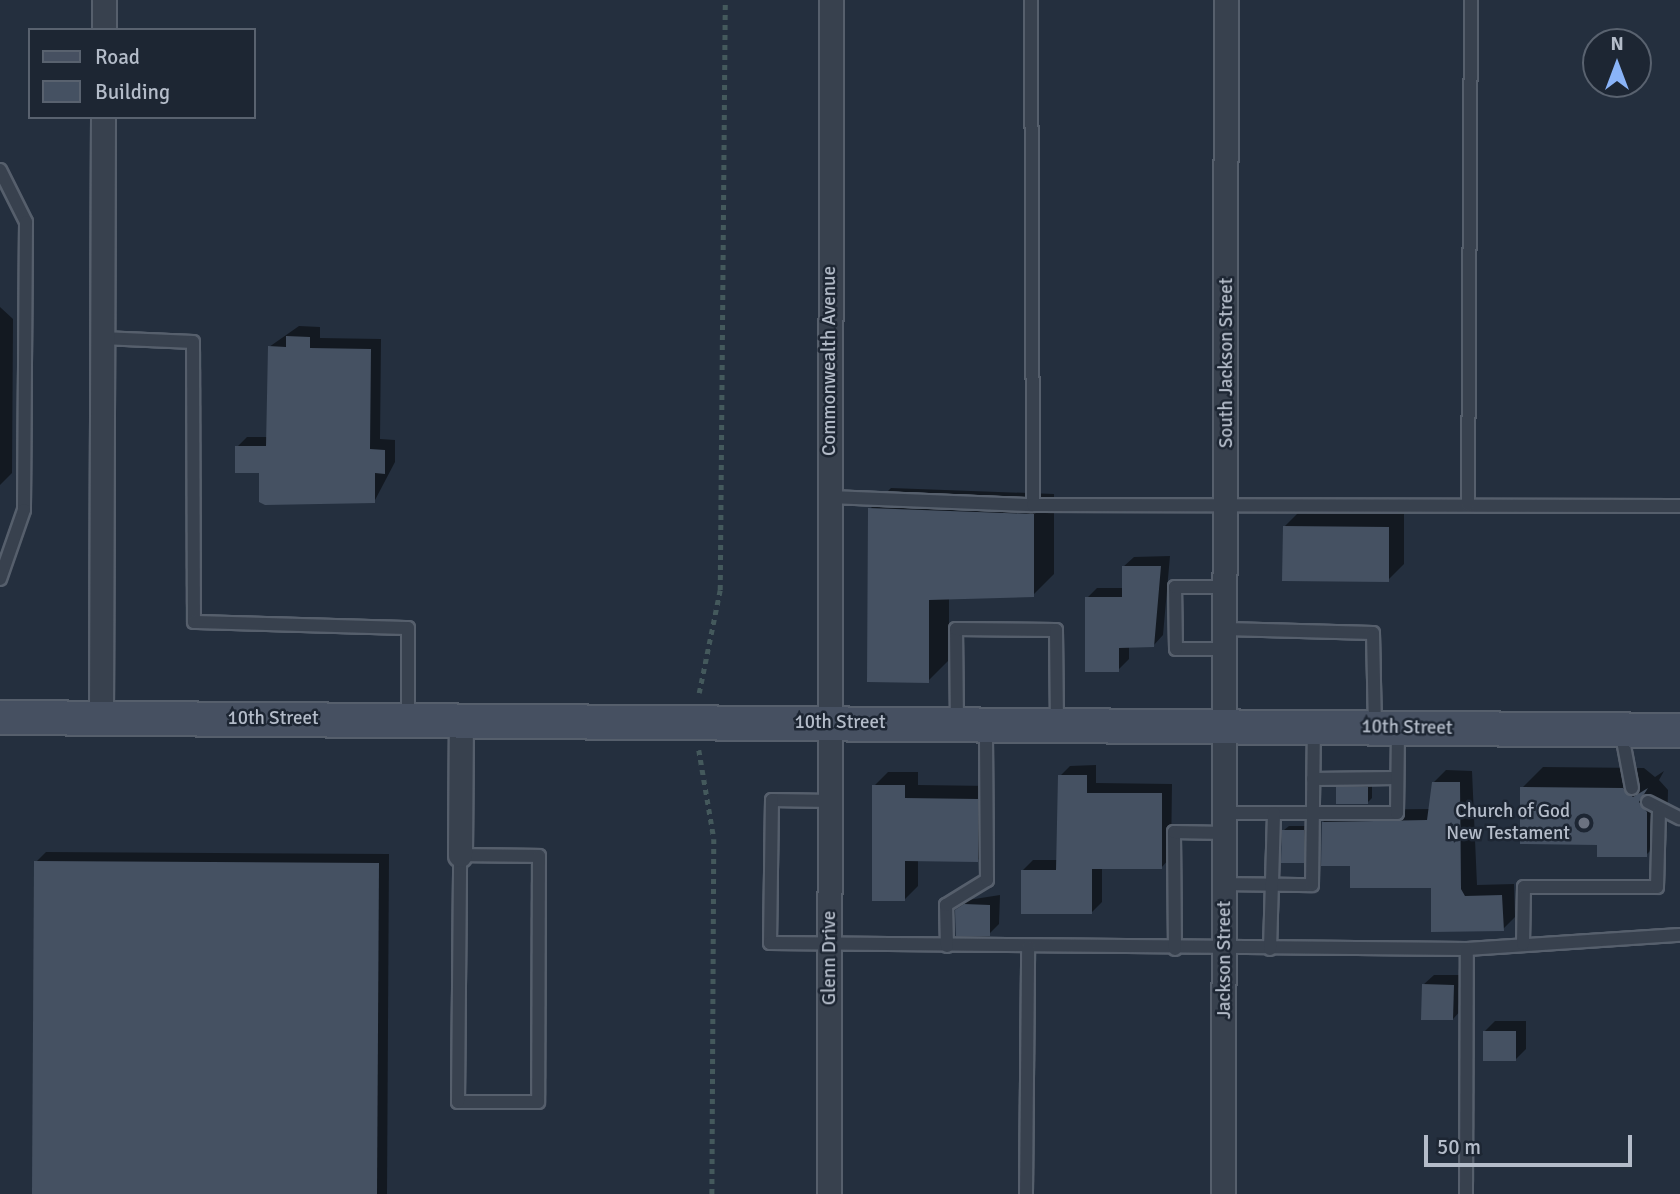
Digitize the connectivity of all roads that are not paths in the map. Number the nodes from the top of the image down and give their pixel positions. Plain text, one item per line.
1 (104, 0) edge
2 (831, 0) edge
3 (1031, 0) edge
4 (1226, 0) edge
5 (1471, 0) edge
6 (104, 28) edge
7 (103, 119) edge
8 (0, 170) edge
9 (102, 338) junction
10 (830, 497) junction
11 (1033, 505) junction
12 (1468, 505) junction
13 (1227, 506) junction
14 (1680, 506) edge
15 (0, 579) edge
16 (1227, 587) junction
17 (1227, 639) junction
18 (0, 718) edge
19 (101, 718) junction
20 (408, 720) junction
21 (461, 720) junction
22 (831, 723) junction
23 (971, 724) junction
24 (1057, 725) junction
25 (1226, 726) junction
26 (1314, 727) junction
27 (1387, 727) junction
28 (1621, 729) junction
29 (1680, 730) edge
30 (1397, 778) junction
31 (1313, 779) junction
32 (1632, 788) dead end
33 (831, 801) junction
34 (1274, 813) junction
35 (1313, 813) junction
36 (1680, 818) edge
37 (1226, 823) junction
38 (460, 855) junction
39 (1225, 884) junction
40 (1271, 884) junction
41 (1680, 935) edge
42 (830, 944) junction
43 (1523, 944) junction
44 (947, 946) junction
45 (1028, 947) junction
46 (1175, 949) junction
47 (1225, 949) junction
48 (1270, 949) junction
49 (1467, 949) junction
50 (829, 1194) edge
51 (1026, 1194) edge
52 (1223, 1194) edge
53 (1466, 1194) edge

1 - 6 street
2 - 10 street, Commonwealth Avenue
3 - 11 lane
4 - 13 street, South Jackson Street
5 - 12 lane
7 - 9 street
8 - 15 lane
9 - 19 street
9 - 20 lane
10 - 11 lane
10 - 22 street, Commonwealth Avenue
11 - 13 lane
12 - 13 lane
12 - 14 lane
13 - 16 street, South Jackson Street
16 - 17 street, South Jackson Street
16 - 17 lane
17 - 25 street, South Jackson Street
17 - 27 lane
18 - 19 street, 10th Street
19 - 20 street, 10th Street
20 - 21 street, 10th Street
21 - 22 street, 10th Street
21 - 38 street
22 - 23 street, 10th Street
22 - 33 street, Glenn Drive
23 - 24 street, 10th Street
23 - 24 lane
23 - 44 lane
24 - 25 street, 10th Street
25 - 26 street, 10th Street
25 - 37 street, Jackson Street
26 - 27 street, 10th Street
26 - 31 lane
27 - 28 street, 10th Street
27 - 30 lane
28 - 29 street, 10th Street
28 - 32 lane
30 - 31 lane
30 - 35 lane
31 - 35 lane
33 - 42 street, Glenn Drive
33 - 42 lane
34 - 35 lane
34 - 37 lane
34 - 40 lane
35 - 40 lane
36 - 43 lane
37 - 39 street, Jackson Street
37 - 46 lane
38 - 38 lane
39 - 40 lane
39 - 47 street, Jackson Street
40 - 48 lane
41 - 43 lane
42 - 44 lane
42 - 50 street, Glenn Drive
43 - 49 lane
44 - 45 lane
45 - 46 lane
45 - 51 lane
46 - 47 lane
47 - 48 lane
47 - 52 street, Jackson Street
48 - 49 lane
49 - 53 lane

